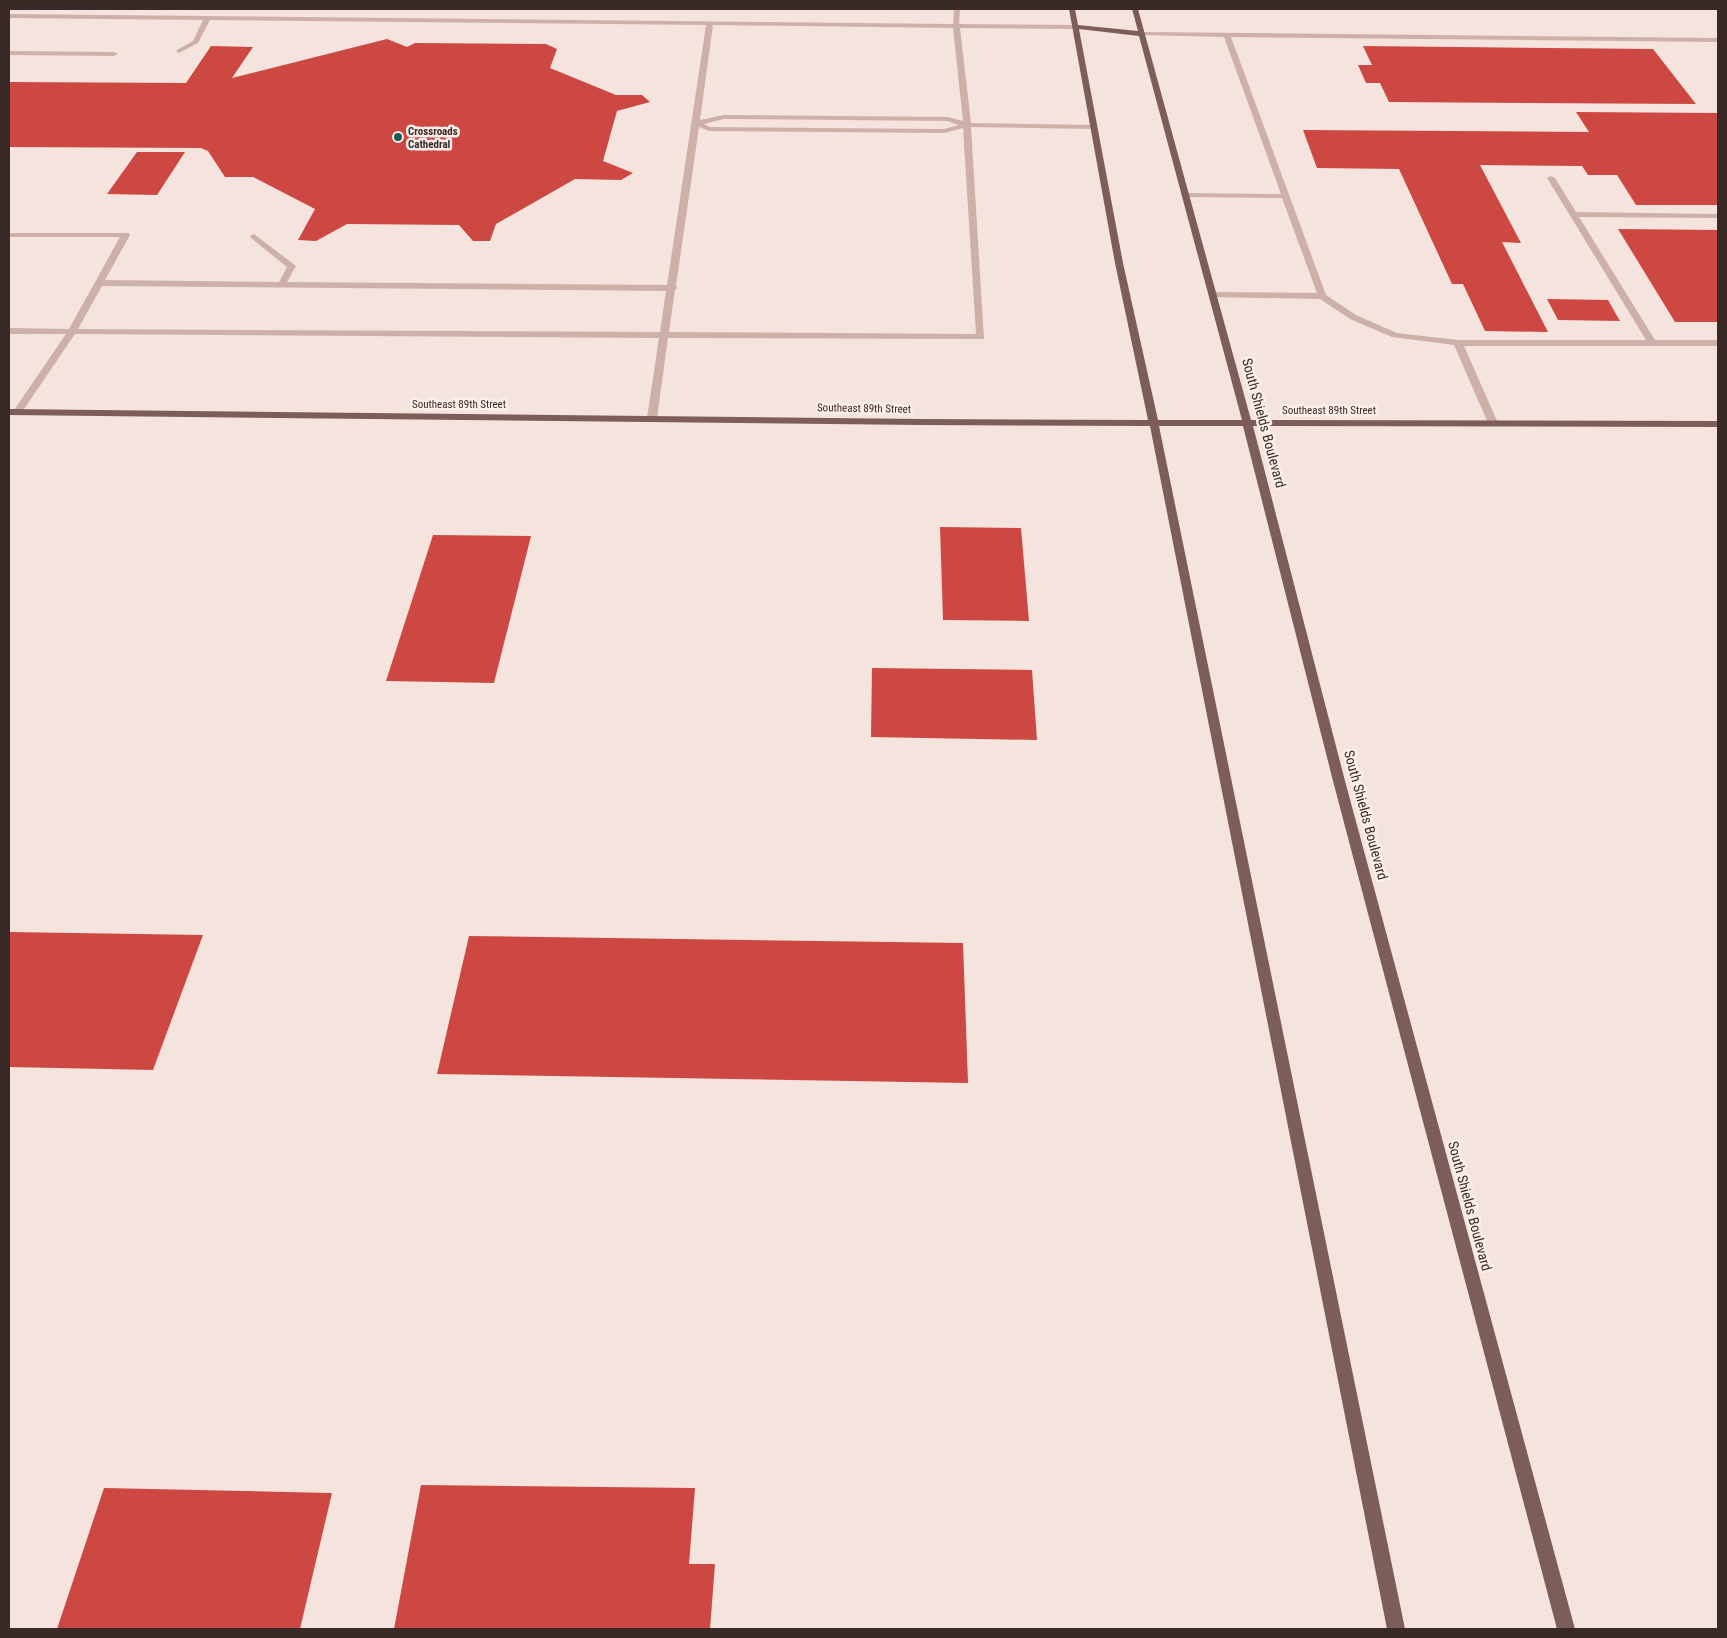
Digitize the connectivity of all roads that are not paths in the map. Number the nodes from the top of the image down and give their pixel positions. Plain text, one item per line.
1 (191, 9) edge
2 (956, 9) edge
3 (1072, 9) edge
4 (1135, 9) edge
5 (9, 16) edge
6 (183, 18) junction
7 (207, 18) junction
8 (710, 24) junction
9 (956, 25) junction
10 (1076, 27) junction
11 (1142, 34) junction
12 (1227, 35) junction
13 (1718, 40) edge
14 (179, 51) dead end
15 (9, 53) edge
16 (114, 54) dead end
17 (696, 123) junction
18 (967, 125) junction
19 (1094, 127) junction
20 (1551, 178) dead end
21 (1185, 195) junction
22 (1284, 196) junction
23 (1573, 214) junction
24 (1718, 216) edge
25 (9, 235) edge
26 (254, 236) dead end
27 (100, 283) junction
28 (282, 284) junction
29 (673, 288) junction
30 (1213, 294) junction
31 (1322, 296) junction
32 (9, 331) edge
33 (72, 332) junction
34 (666, 335) junction
35 (1652, 342) junction
36 (1458, 343) junction
37 (1718, 343) edge
38 (13, 412) edge
39 (652, 418) junction
40 (1247, 422) junction
41 (1154, 423) junction
42 (1493, 423) junction
43 (1718, 424) edge
44 (1396, 1629) edge
45 (1566, 1629) edge

1 - 6 lane
2 - 9 lane
3 - 10 main road
4 - 11 main road, South Shields Boulevard
5 - 6 lane
6 - 7 lane
7 - 8 lane
7 - 14 lane
8 - 9 lane
8 - 17 lane
9 - 10 lane
9 - 18 lane
10 - 11 main road
10 - 19 main road
11 - 12 lane
11 - 21 main road, South Shields Boulevard
12 - 13 lane
12 - 22 lane
15 - 16 lane
17 - 18 lane
17 - 18 lane
17 - 29 lane
18 - 19 lane
18 - 34 lane
19 - 41 main road
20 - 23 lane
21 - 22 lane
21 - 30 main road, South Shields Boulevard
22 - 31 lane
23 - 24 lane
23 - 35 lane
25 - 27 lane
26 - 28 lane
27 - 28 lane
27 - 33 lane
28 - 29 lane
29 - 34 lane
30 - 31 lane
30 - 40 main road, South Shields Boulevard
31 - 36 lane
32 - 33 lane
33 - 34 lane
33 - 38 lane
34 - 39 lane
35 - 36 lane
35 - 37 lane
36 - 42 lane
38 - 39 main road, Southeast 89th Street
39 - 41 main road, Southeast 89th Street
40 - 41 main road, Southeast 89th Street
40 - 42 main road, Southeast 89th Street
40 - 45 main road, South Shields Boulevard
41 - 44 main road
42 - 43 main road, Southeast 89th Street

